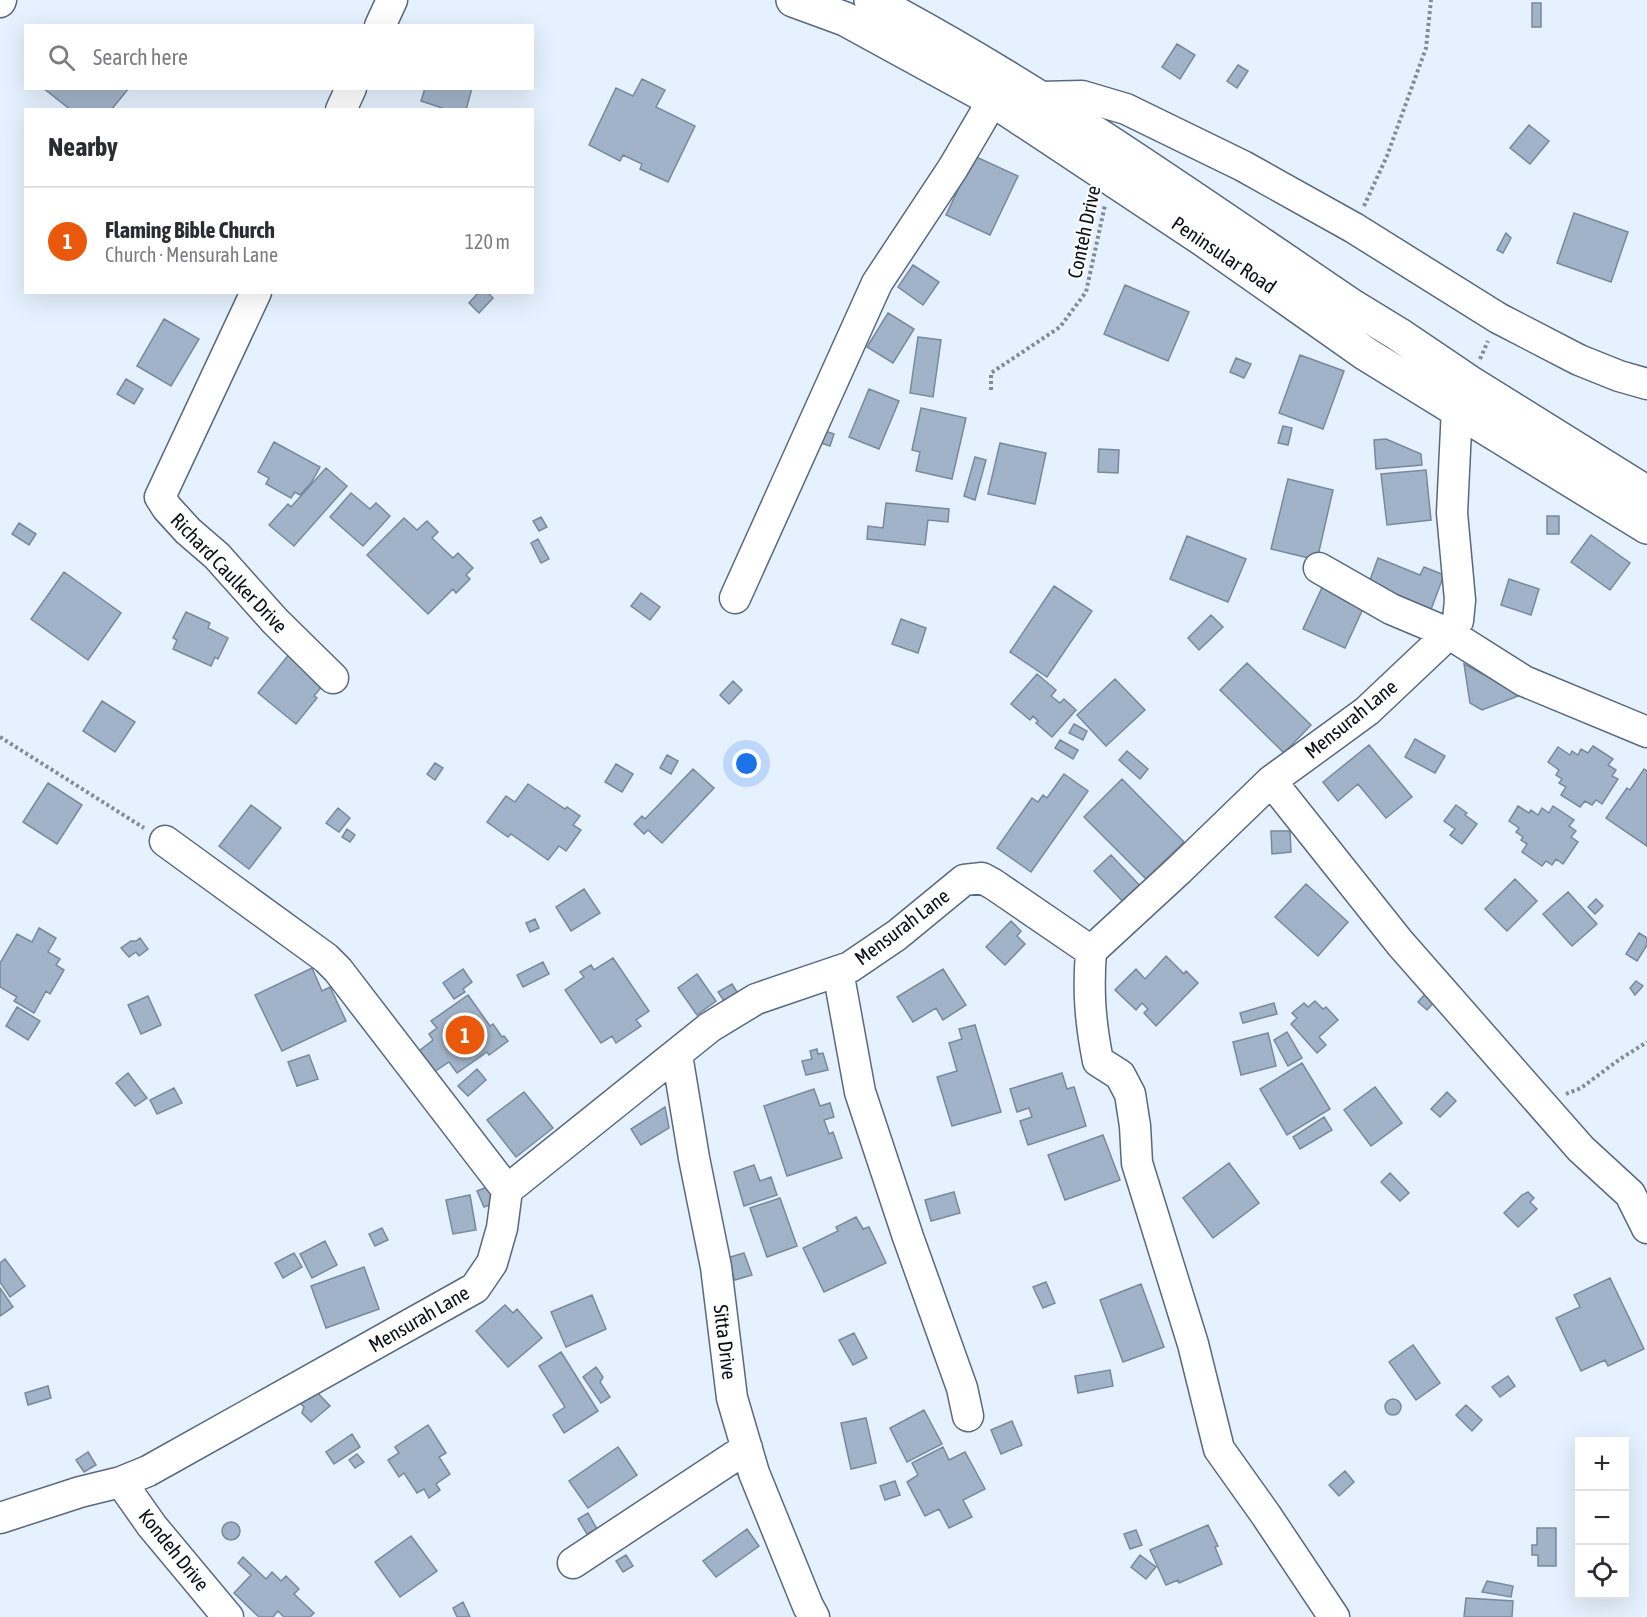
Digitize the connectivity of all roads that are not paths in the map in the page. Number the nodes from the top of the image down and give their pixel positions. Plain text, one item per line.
1 (392, 0) edge
2 (793, 0) edge
3 (871, 0) edge
4 (381, 24) edge
5 (350, 90) edge
6 (1040, 97) junction
7 (993, 100) junction
8 (342, 108) edge
9 (255, 294) edge
10 (1647, 384) edge
11 (1463, 395) junction
12 (1647, 493) edge
13 (1647, 526) edge
14 (1319, 568) dead end
15 (735, 598) dead end
16 (1448, 633) junction
17 (333, 678) dead end
18 (1647, 732) edge
19 (1271, 781) junction
20 (165, 841) road end
21 (1091, 951) junction
22 (838, 971) junction
23 (677, 1055) junction
24 (507, 1190) junction
25 (1647, 1228) edge
26 (968, 1416) dead end
27 (747, 1448) junction
28 (121, 1482) junction
29 (0, 1518) edge
30 (573, 1563) dead end
31 (228, 1617) edge
32 (814, 1617) edge
33 (1334, 1617) edge

1 - 4 street
2 - 7 main road, Peninsular Road
3 - 6 main road, Peninsular Road
5 - 8 street
6 - 10 street
6 - 11 main road, Peninsular Road
7 - 11 main road, Peninsular Road
7 - 15 street
9 - 17 street, Richard Caulker Drive
11 - 12 main road, Peninsular Road
11 - 13 main road, Peninsular Road
11 - 16 street, Mensurah Lane
14 - 16 street
16 - 18 street
16 - 19 street, Mensurah Lane
19 - 21 street, Mensurah Lane
19 - 25 street
20 - 24 street
21 - 22 street, Mensurah Lane
21 - 33 street
22 - 23 street, Mensurah Lane
22 - 26 street
23 - 24 street, Mensurah Lane
23 - 27 street, Sitta Drive
24 - 28 street, Mensurah Lane
27 - 30 street
27 - 32 street, Sitta Drive
28 - 29 street, Mensurah Lane
28 - 31 street, Kondeh Drive

